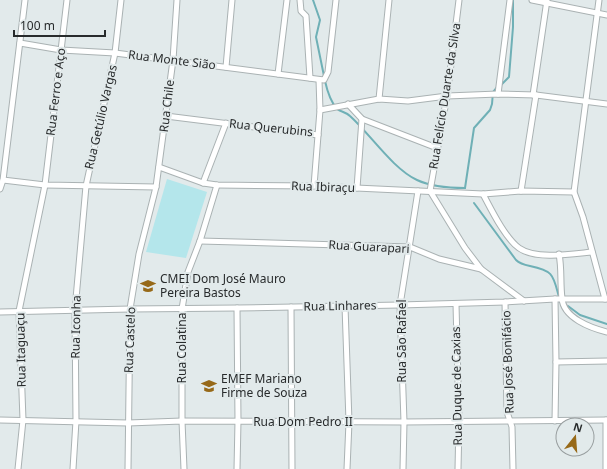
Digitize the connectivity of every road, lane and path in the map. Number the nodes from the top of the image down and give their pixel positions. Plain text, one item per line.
1 (25, 0) edge
2 (67, 0) edge
3 (121, 0) edge
4 (177, 0) edge
5 (232, 0) edge
6 (288, 0) edge
7 (300, 0) edge
8 (336, 0) edge
9 (389, 0) edge
10 (459, 0) edge
11 (510, 0) edge
12 (532, 0) edge
13 (599, 0) edge
14 (547, 1) edge
15 (597, 12) junction
16 (607, 15) edge
17 (20, 43) junction
18 (61, 50) junction
19 (115, 53) junction
20 (173, 60) junction
21 (226, 67) junction
22 (278, 74) junction
23 (310, 78) junction
24 (322, 80) junction
25 (498, 94) junction
26 (534, 95) junction
27 (447, 96) junction
28 (379, 99) junction
29 (585, 102) junction
30 (348, 104) junction
31 (607, 104) edge
32 (320, 110) junction
33 (166, 116) junction
34 (362, 119) junction
35 (226, 123) junction
36 (318, 134) junction
37 (438, 148) junction
38 (159, 167) junction
39 (3, 180) junction
40 (203, 183) junction
41 (45, 185) junction
42 (217, 185) junction
43 (86, 186) junction
44 (314, 186) junction
45 (156, 188) junction
46 (357, 188) junction
47 (0, 189) edge
48 (418, 190) junction
49 (430, 191) junction
50 (521, 191) junction
51 (574, 192) junction
52 (483, 194) junction
53 (200, 241) junction
54 (410, 248) junction
55 (592, 252) junction
56 (559, 254) junction
57 (481, 270) junction
58 (555, 299) junction
59 (606, 299) edge
60 (562, 300) junction
61 (524, 301) junction
62 (505, 302) junction
63 (456, 304) junction
64 (400, 305) junction
65 (345, 306) junction
66 (291, 307) junction
67 (237, 308) junction
68 (130, 309) junction
69 (182, 309) junction
70 (75, 310) junction
71 (19, 311) junction
72 (0, 312) edge
73 (607, 332) edge
74 (607, 360) edge
75 (556, 362) junction
76 (555, 417) edge
77 (0, 420) edge
78 (23, 420) junction
79 (595, 420) edge
80 (607, 420) edge
81 (76, 421) junction
82 (182, 421) junction
83 (238, 421) junction
84 (511, 421) junction
85 (555, 421) edge
86 (128, 422) junction
87 (292, 422) junction
88 (349, 422) junction
89 (404, 422) junction
90 (459, 422) junction
91 (18, 469) edge
92 (73, 469) edge
93 (128, 469) edge
94 (184, 469) edge
95 (237, 469) edge
96 (292, 469) edge
97 (348, 469) edge
98 (403, 469) edge
99 (458, 469) edge
100 (512, 469) edge
101 (606, 469) edge

1 - 17 street
2 - 18 street, Rua Ferro e Aço
3 - 19 street, Rua Getúlio Vargas
4 - 20 street, Rua Chile
5 - 21 street
6 - 22 street
7 - 23 street
8 - 24 street
9 - 28 street
10 - 27 street, Rua Felício Duarte da Silva
11 - 25 street
12 - 14 street
13 - 15 street
14 - 15 street
14 - 26 street
15 - 16 street
15 - 29 street
17 - 18 street, Rua Monte Sião
17 - 39 street
18 - 19 street, Rua Monte Sião
18 - 41 street, Rua Ferro e Aço
19 - 20 street, Rua Monte Sião
19 - 43 street, Rua Getúlio Vargas
20 - 21 street, Rua Monte Sião
20 - 33 street, Rua Chile
21 - 22 street, Rua Monte Sião
22 - 23 street, Rua Monte Sião
23 - 24 street, Rua Monte Sião
24 - 32 street
25 - 26 street, Rua Querubins
25 - 27 street, Rua Querubins
26 - 29 street, Rua Querubins
26 - 50 street
27 - 28 street, Rua Querubins
27 - 37 street, Rua Felício Duarte da Silva
28 - 30 street, Rua Querubins
29 - 31 street, Rua Querubins
29 - 51 street
30 - 32 street, Rua Querubins
30 - 34 street
32 - 36 street, Rua Querubins
33 - 35 street, Rua Querubins
33 - 38 street, Rua Chile
34 - 37 street
34 - 46 street
35 - 36 street, Rua Querubins
35 - 40 street
36 - 44 street
37 - 49 street, Rua Felício Duarte da Silva
38 - 40 street, Rua Ibiraçu
38 - 45 street, Rua Chile
39 - 41 street
39 - 47 street
40 - 42 street, Rua Ibiraçu
41 - 43 street
41 - 71 street, Rua Itaguaçu
42 - 44 street, Rua Ibiraçu
42 - 53 street, Rua Colatina
43 - 45 street
43 - 70 street, Rua Iconha
44 - 46 street, Rua Ibiraçu
45 - 68 street, Rua Castelo
46 - 48 street, Rua Ibiraçu
48 - 49 street, Rua Ibiraçu
48 - 54 street, Rua São Rafael
49 - 52 street, Rua Ibiraçu
49 - 57 street
50 - 51 street, Rua Ibiraçu
50 - 52 street, Rua Ibiraçu
51 - 55 street
52 - 56 street
53 - 54 street, Rua Guarapari
53 - 69 street, Rua Colatina
54 - 57 street, Rua Guarapari
54 - 64 street, Rua São Rafael
55 - 56 street
55 - 59 street
56 - 60 street
57 - 61 street, Rua Guarapari
58 - 60 street, Rua Linhares
58 - 61 street, Rua Linhares
58 - 75 street
59 - 60 street, Rua Linhares
60 - 73 street
61 - 62 street, Rua Linhares
62 - 63 street, Rua Linhares
62 - 84 street, Rua José Bonifácio
63 - 64 street, Rua Linhares
63 - 90 street, Rua Duque de Caxias
64 - 65 street, Rua Linhares
64 - 89 street, Rua São Rafael
65 - 66 street, Rua Linhares
65 - 88 street
66 - 67 street, Rua Linhares
66 - 87 street
67 - 69 street, Rua Linhares
67 - 83 street
68 - 69 street, Rua Linhares
68 - 70 street, Rua Linhares
68 - 86 street, Rua Castelo
69 - 82 street, Rua Colatina
70 - 71 street, Rua Linhares
70 - 81 street, Rua Iconha
71 - 72 street, Rua Linhares
71 - 78 street, Rua Itaguaçu
74 - 75 street
75 - 76 street
77 - 78 street, Rua Dom Pedro II
78 - 81 street, Rua Dom Pedro II
78 - 91 street, Rua Itaguaçu
79 - 80 street, Rua Dom Pedro II
80 - 101 street
81 - 86 street, Rua Dom Pedro II
81 - 92 street, Rua Iconha
82 - 83 street, Rua Dom Pedro II
82 - 86 street, Rua Dom Pedro II
82 - 94 street, Rua Colatina
83 - 87 street, Rua Dom Pedro II
83 - 95 street
84 - 85 street, Rua Dom Pedro II
84 - 90 street, Rua Dom Pedro II
84 - 100 street, Rua José Bonifácio
86 - 93 street, Rua Castelo
87 - 88 street, Rua Dom Pedro II
87 - 96 street
88 - 89 street, Rua Dom Pedro II
88 - 97 street
89 - 90 street, Rua Dom Pedro II
89 - 98 street, Rua São Rafael
90 - 99 street, Rua Duque de Caxias

